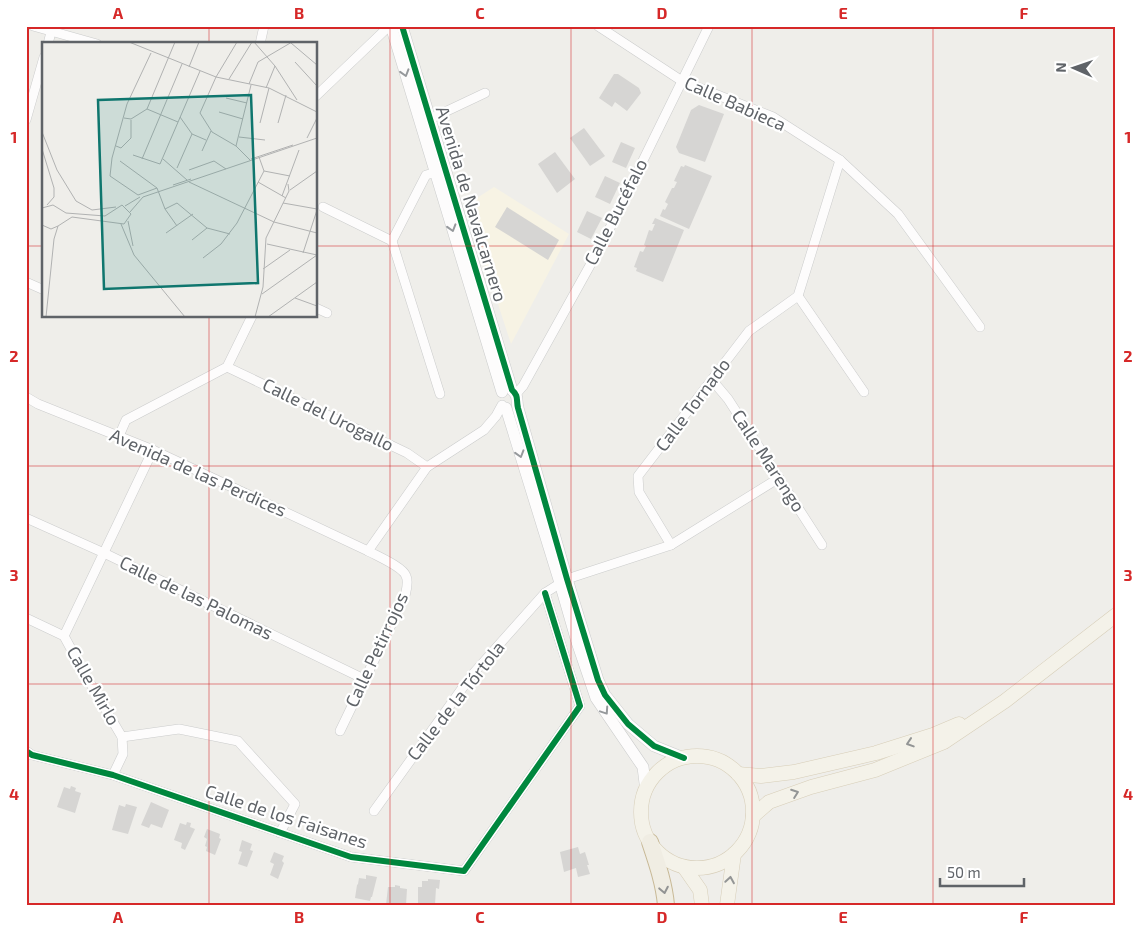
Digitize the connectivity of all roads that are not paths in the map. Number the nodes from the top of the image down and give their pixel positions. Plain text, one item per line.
1 (33, 26) edge
2 (264, 26) edge
3 (391, 26) edge
4 (402, 26) edge
5 (598, 26) edge
6 (709, 26) edge
7 (51, 32) junction
8 (48, 42) edge
9 (89, 42) edge
10 (260, 42) edge
11 (42, 65) edge
12 (682, 81) junction
13 (485, 93) dead end
14 (318, 94) edge
15 (430, 119) junction
16 (26, 120) edge
17 (840, 160) junction
18 (440, 171) junction
19 (323, 207) dead end
20 (392, 241) junction
21 (26, 282) edge
22 (42, 289) edge
23 (798, 296) junction
24 (318, 309) edge
25 (327, 313) dead end
26 (251, 318) edge
27 (980, 327) dead end
28 (226, 366) junction
29 (712, 380) junction
30 (864, 392) dead end
31 (440, 394) dead end
32 (26, 397) edge
33 (509, 399) junction
34 (119, 436) junction
35 (153, 450) junction
36 (427, 467) junction
37 (780, 478) junction
38 (26, 518) edge
39 (671, 545) junction
40 (822, 545) dead end
41 (368, 551) junction
42 (104, 553) junction
43 (400, 569) joint
44 (564, 581) junction
45 (545, 593) junction
46 (1116, 615) edge
47 (26, 618) edge
48 (64, 636) junction
49 (364, 679) junction
50 (988, 712) junction
51 (340, 731) dead end
52 (122, 737) junction
53 (26, 751) edge
54 (684, 758) junction
55 (738, 774) junction
56 (113, 775) junction
57 (646, 792) junction
58 (374, 810) dead end
59 (753, 816) junction
60 (280, 833) junction
61 (650, 842) junction
62 (734, 854) junction
63 (684, 867) junction
64 (666, 905) edge
65 (702, 905) edge
66 (726, 905) edge

1 - 7 street
2 - 10 street
3 - 14 street
3 -> 18 street, Avenida de Navalcarnero
4 - 15 street, Avenida de Navalcarnero
5 - 12 street, Calle Babieca
6 - 12 street, Calle Bucéfalo
7 - 8 street
7 - 9 street
11 - 16 street
12 - 17 street, Calle Babieca
12 - 33 street, Calle Bucéfalo
13 - 15 street, Avenida de Navalcarnero
15 - 18 street, Avenida de Navalcarnero
17 - 23 street
17 - 27 street, Calle Babieca
18 - 20 street
18 - 33 street, Avenida de Navalcarnero
19 - 20 street
20 - 31 street
21 - 22 street
23 - 29 street, Calle Tornado
23 - 30 street
24 - 25 street
26 - 28 street
28 - 34 street
28 - 36 street, Calle del Urogallo
29 - 37 street, Calle Marengo
29 - 39 street, Calle Tornado
32 - 34 street, Avenida de las Perdices
33 - 36 street
33 - 44 street, Avenida de Navalcarnero
34 - 35 street, Avenida de las Perdices
35 - 41 street, Avenida de las Perdices
35 - 42 street
36 - 41 street
37 - 39 street
37 - 40 street, Calle Marengo
38 - 42 street, Calle de las Palomas
39 - 44 street, Calle de la Tórtola
41 - 43 street, Avenida de las Perdices
42 - 48 street
42 - 49 street, Calle de las Palomas
43 - 49 street, Calle Petirrojos
44 - 45 street, Calle de la Tórtola
44 - 54 street, Avenida de Navalcarnero
44 -> 57 street, Avenida de Navalcarnero
45 - 58 street, Calle de la Tórtola
45 - 60 street, Calle de los Faisanes
46 - 50 main road
47 - 48 street, Calle Mirlo
48 - 52 street, Calle Mirlo
49 - 51 street, Calle Petirrojos
50 -> 55 main road
59 -> 50 main road
52 - 56 street, Calle Mirlo
52 - 60 street
53 - 56 street, Calle de los Faisanes
54 - 55 main road
54 - 57 main road
55 - 59 main road
56 - 60 street, Calle de los Faisanes
57 - 61 main road
59 - 62 main road
61 - 63 main road
61 -> 64 highway
62 - 63 main road
66 -> 62 main road
63 - 65 main road

